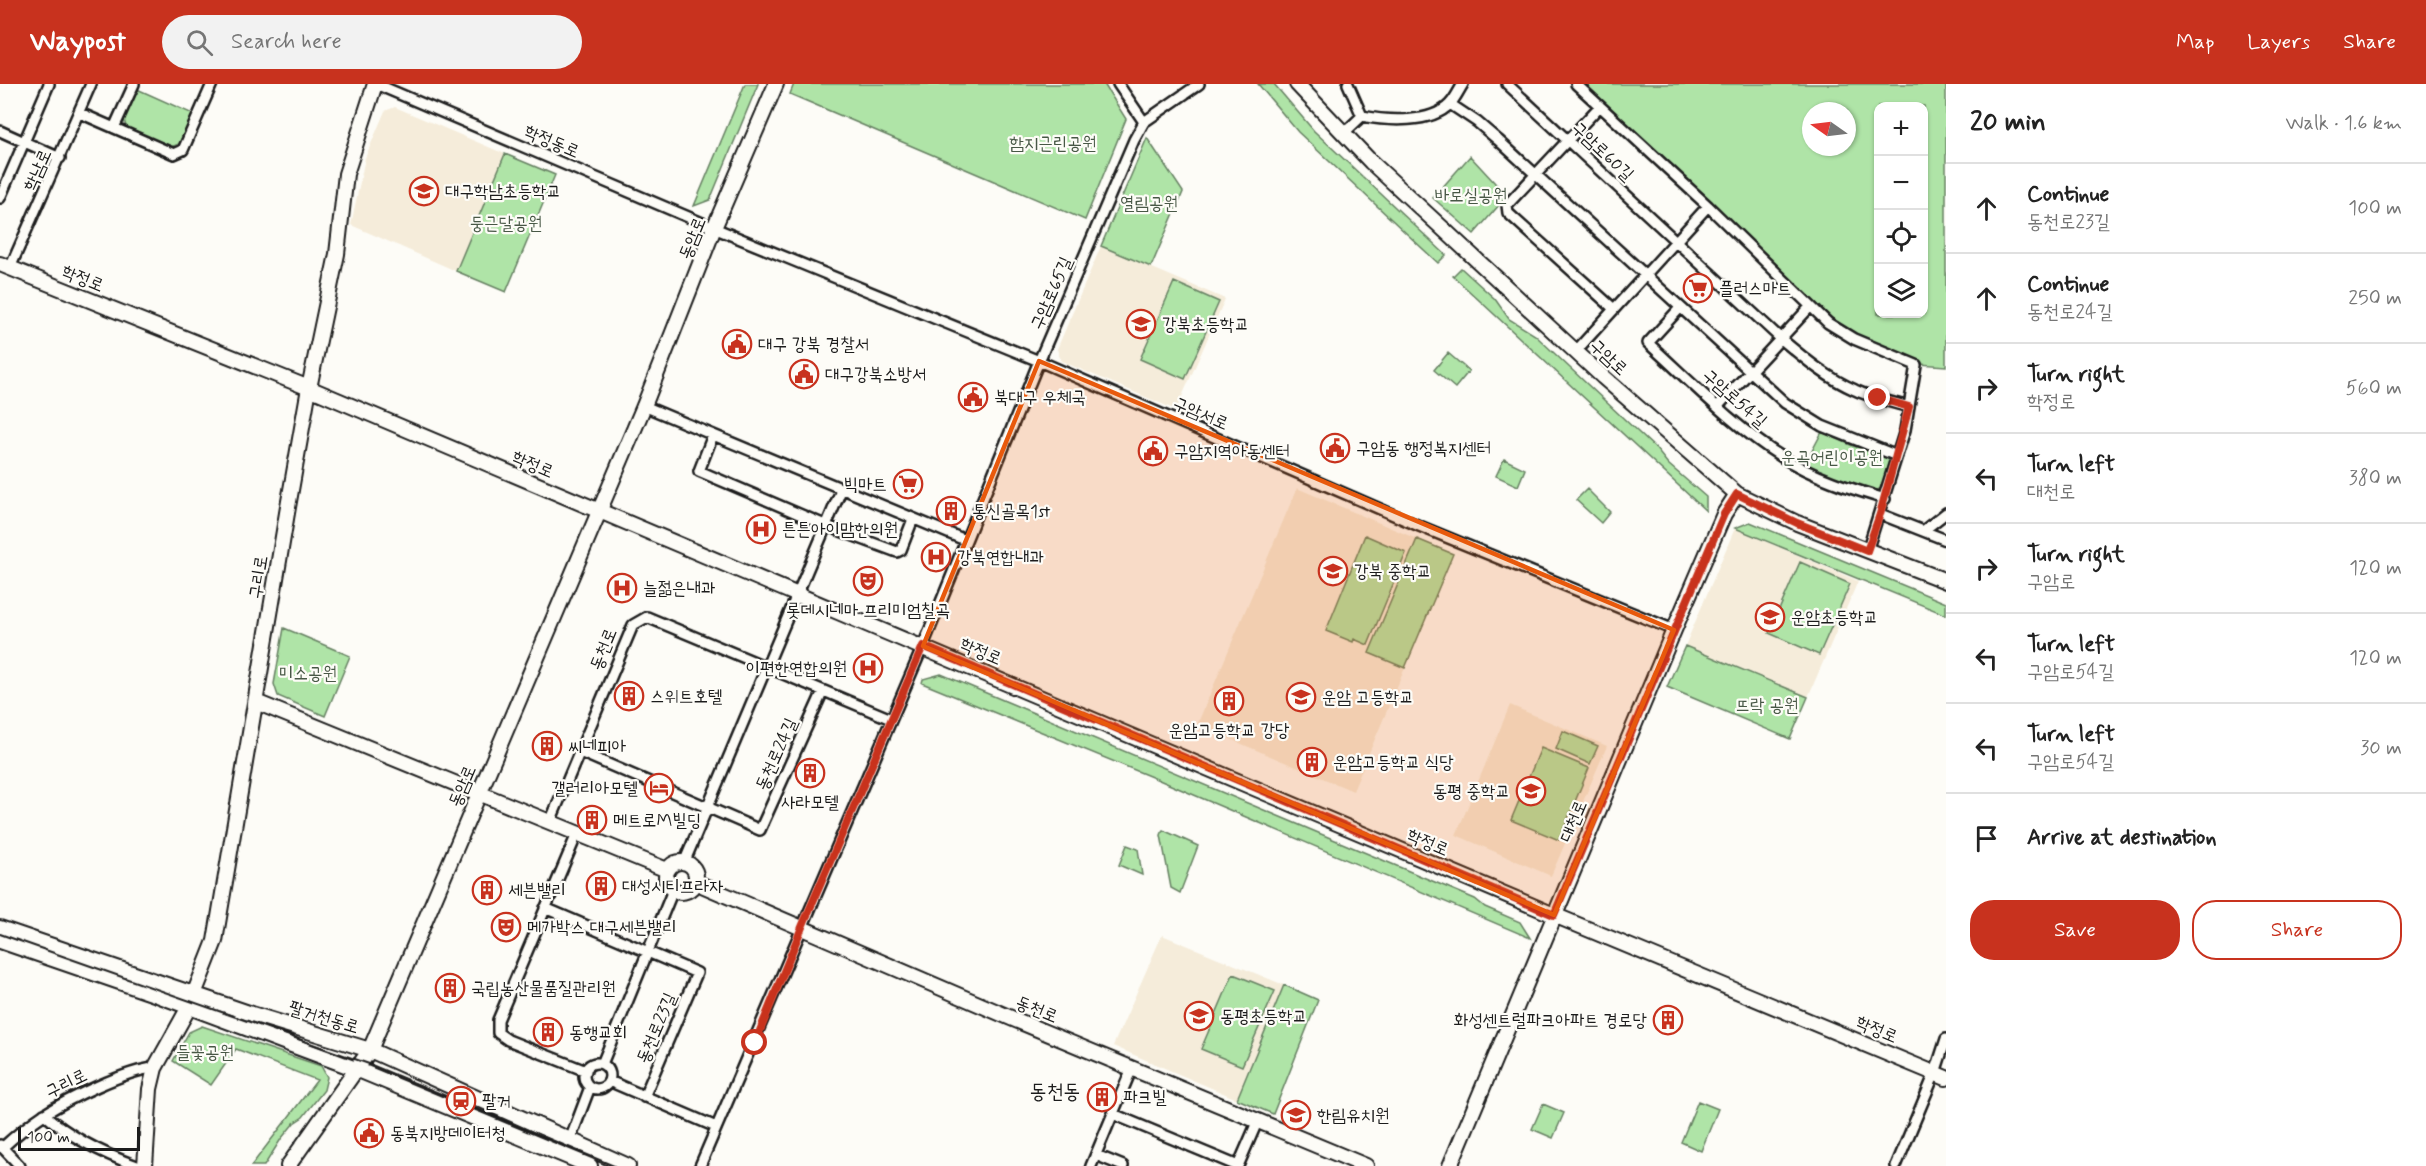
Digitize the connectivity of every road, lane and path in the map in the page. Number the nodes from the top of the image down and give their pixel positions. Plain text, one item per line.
1 (49, 84) edge
2 (91, 84) edge
3 (134, 84) edge
4 (212, 84) edge
5 (376, 84) edge
6 (776, 84) edge
7 (1118, 84) edge
8 (1199, 84) edge
9 (1297, 84) edge
10 (1348, 84) edge
11 (1463, 84) edge
12 (1508, 84) edge
13 (1576, 84) edge
14 (1450, 104) junction
15 (1600, 106) junction
16 (80, 113) junction
17 (1362, 116) junction
18 (1144, 122) junction
19 (114, 128) junction
20 (0, 131) edge
21 (1342, 134) junction
22 (1567, 140) junction
23 (24, 142) junction
24 (60, 158) junction
25 (1536, 175) junction
26 (1, 193) edge
27 (1708, 206) junction
28 (714, 228) junction
29 (1676, 242) junction
30 (5, 266) edge
31 (1645, 276) junction
32 (1810, 307) junction
33 (1680, 308) junction
34 (1614, 309) junction
35 (1780, 339) junction
36 (1576, 351) junction
37 (1039, 361) junction
38 (1749, 372) junction
39 (309, 388) junction
40 (644, 406) junction
41 (1718, 406) junction
42 (1909, 407) junction
43 (713, 435) junction
44 (1897, 456) junction
45 (842, 488) junction
46 (1737, 494) junction
47 (1884, 499) junction
48 (599, 512) junction
49 (1946, 513) edge
50 (1880, 514) junction
51 (914, 519) junction
52 (827, 526) junction
53 (1923, 531) junction
54 (965, 540) junction
55 (1946, 540) edge
56 (1867, 551) junction
57 (1946, 581) edge
58 (799, 594) junction
59 (1674, 630) junction
60 (923, 646) junction
61 (768, 668) junction
62 (823, 691) junction
63 (256, 702) junction
64 (891, 719) junction
65 (580, 753) junction
66 (480, 792) junction
67 (708, 808) junction
68 (550, 822) junction
69 (577, 834) junction
70 (684, 863) junction
71 (668, 870) junction
72 (695, 882) junction
73 (673, 890) junction
74 (545, 908) junction
75 (1554, 915) junction
76 (802, 927) junction
77 (0, 928) edge
78 (0, 941) edge
79 (648, 952) junction
80 (195, 994) junction
81 (189, 1008) junction
82 (1946, 1039) edge
83 (370, 1050) junction
84 (602, 1064) junction
85 (155, 1068) junction
86 (1132, 1068) junction
87 (356, 1069) junction
88 (586, 1071) junction
89 (1940, 1075) edge
90 (609, 1081) junction
91 (590, 1087) junction
92 (644, 1096) junction
93 (44, 1114) junction
94 (1113, 1114) junction
95 (1258, 1120) junction
96 (716, 1128) junction
97 (570, 1140) junction
98 (1, 1147) edge
99 (1096, 1155) junction
100 (116, 1163) edge
101 (20, 1166) edge
102 (137, 1166) edge
103 (145, 1166) edge
104 (288, 1166) edge
105 (590, 1166) edge
106 (628, 1166) edge
107 (700, 1166) edge
108 (1091, 1166) edge
109 (1123, 1166) edge
110 (1238, 1166) edge
111 (1366, 1166) edge
112 (1450, 1166) edge
113 (1896, 1166) edge

1 - 23 street
2 - 16 street, 학남로
3 - 19 street
4 - 19 street
5 - 28 street, 학정동로
5 - 39 main road, 구리로
6 - 28 main road, 동암로
7 - 18 street
8 - 18 street, 구암로65길
9 - 21 main road, 구암로
10 - 17 street
11 - 14 street
12 - 22 street, 구암로60길
13 - 15 street, 구암로60길
14 - 17 street
14 - 25 street
15 - 22 street
15 - 27 street, 구암로60길
16 - 19 street
16 - 24 street, 학남로
17 - 21 street
18 - 37 street, 구암로65길
20 - 23 street
21 - 36 main road, 구암로
22 - 25 street
22 - 29 street, 구암로60길
23 - 24 street
23 - 26 street
24 - 30 street, 학남로
25 - 31 street
25 - 34 street
27 - 29 street
27 - 32 street
28 - 37 street, 구암서로
28 - 40 main road, 동암로
29 - 31 street
29 - 35 street, 구암로60길
30 - 39 main road, 학정로
31 - 33 street
31 - 34 street
32 - 35 street
32 - 42 street
33 - 38 street
33 - 41 street, 구암로54길
34 - 36 street
35 - 38 street
35 - 42 street
36 - 46 main road, 구암로
37 - 54 street, 구암로65길
37 - 59 street, 구암서로
38 - 41 street
38 - 44 street, 구암로54길
39 - 48 main road, 학정로
39 - 63 main road, 구리로
40 - 43 street
40 - 48 main road, 동암로
41 - 47 street, 구암로54길
42 - 44 street
43 - 45 street
43 - 52 street
44 - 47 street
45 - 51 street
45 - 52 street
46 - 56 main road, 구암로
46 - 59 main road, 대천로
47 - 50 street
48 - 58 main road, 학정로
48 - 66 main road, 동암로
49 - 53 street
50 - 53 street
50 - 56 street
51 - 52 street
51 - 54 street
52 - 58 street
53 - 55 street
54 - 60 street, 구암로65길
56 - 57 main road, 구암로
58 - 60 main road, 학정로
58 - 61 street
59 - 75 main road, 대천로
60 - 64 street
60 - 75 main road, 학정로
61 - 62 street
61 - 65 street, 동천로
61 - 67 street
62 - 64 street
62 - 67 street, 동천로24길
63 - 66 main road
63 - 80 main road, 구리로
64 - 76 street
65 - 67 street
65 - 68 street, 동천로
66 - 68 main road
66 - 83 main road, 동암로
67 - 70 street
68 - 69 main road
69 - 71 main road
69 - 74 street
70 - 71 main road
70 - 72 main road
71 - 73 main road
72 - 73 main road
72 - 76 main road, 동천로
73 - 79 street
74 - 79 street
74 - 88 street
75 - 89 main road, 학정로
75 - 112 main road, 대천로
76 - 86 main road, 동천로
76 - 96 street
77 - 80 main road, 팔거천동로
78 - 81 main road, 팔거천동로
79 - 84 street
79 - 92 street, 동천로23길
80 - 81 main road, 구리로
80 - 83 main road, 팔거천동로
81 - 85 main road, 구리로
81 - 87 main road, 팔거천동로
82 - 89 street
83 - 87 main road, 동암로
83 - 97 main road, 팔거천동로
84 - 88 street
84 - 90 street
85 - 93 street, 구리로
85 - 103 main road, 구리로
86 - 94 street
86 - 95 main road, 동천로
87 - 104 main road, 동암로
87 - 105 main road, 팔거천동로
88 - 91 street
89 - 113 street
90 - 91 street
90 - 92 street
91 - 97 street
92 - 96 street
93 - 98 street, 구리로
93 - 100 street
94 - 99 street
94 - 110 street
95 - 110 street
95 - 111 main road, 동천로
96 - 107 street
97 - 106 main road, 팔거천동로
98 - 101 street
99 - 108 street
99 - 109 street
100 - 102 street

